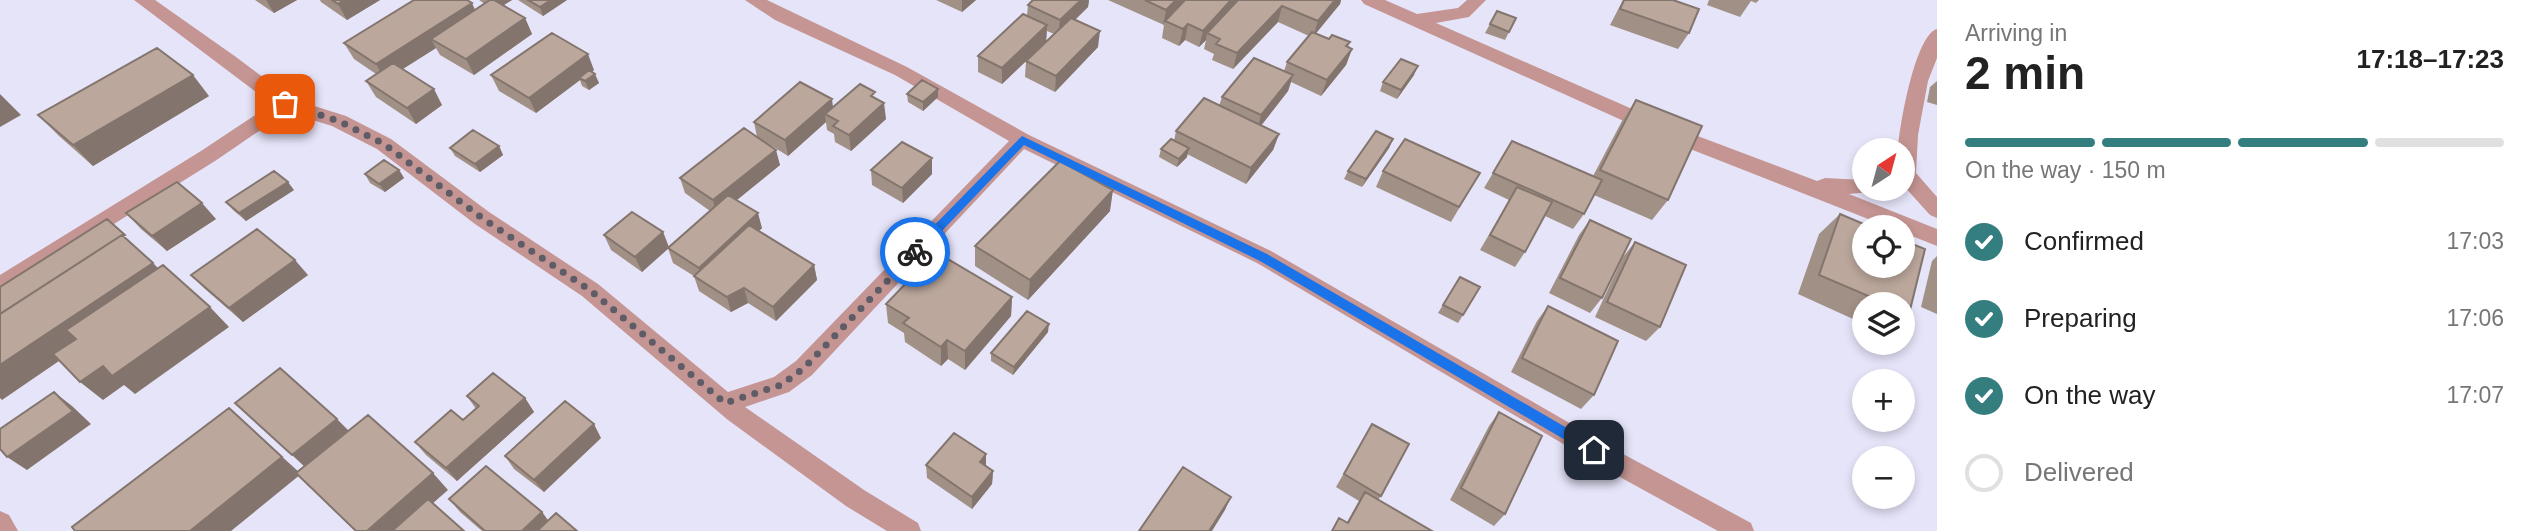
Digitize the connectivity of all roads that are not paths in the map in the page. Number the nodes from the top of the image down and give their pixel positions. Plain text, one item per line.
1 (143, 0) edge
2 (754, 0) edge
3 (1370, 0) edge
4 (1476, 0) edge
5 (1463, 13) junction
6 (1417, 20) junction
7 (1937, 35) edge
8 (1469, 44) junction
9 (285, 104) junction
10 (1908, 138) edge
11 (1022, 140) junction
12 (1805, 184) junction
13 (1852, 186) edge
14 (1915, 187) edge
15 (1937, 209) edge
16 (1937, 238) edge
17 (0, 286) edge
18 (725, 403) junction
19 (0, 523) edge
20 (6, 531) edge
21 (909, 531) edge
22 (1742, 531) edge

1 - 9 street
2 - 11 street
3 - 6 street
4 - 5 street
5 - 6 street
5 - 8 street
6 - 8 street
7 - 10 street
8 - 12 street
9 - 17 street
9 - 18 street
11 - 18 street
11 - 22 street
12 - 13 street
12 - 16 street
14 - 15 street
18 - 21 street
19 - 20 street

